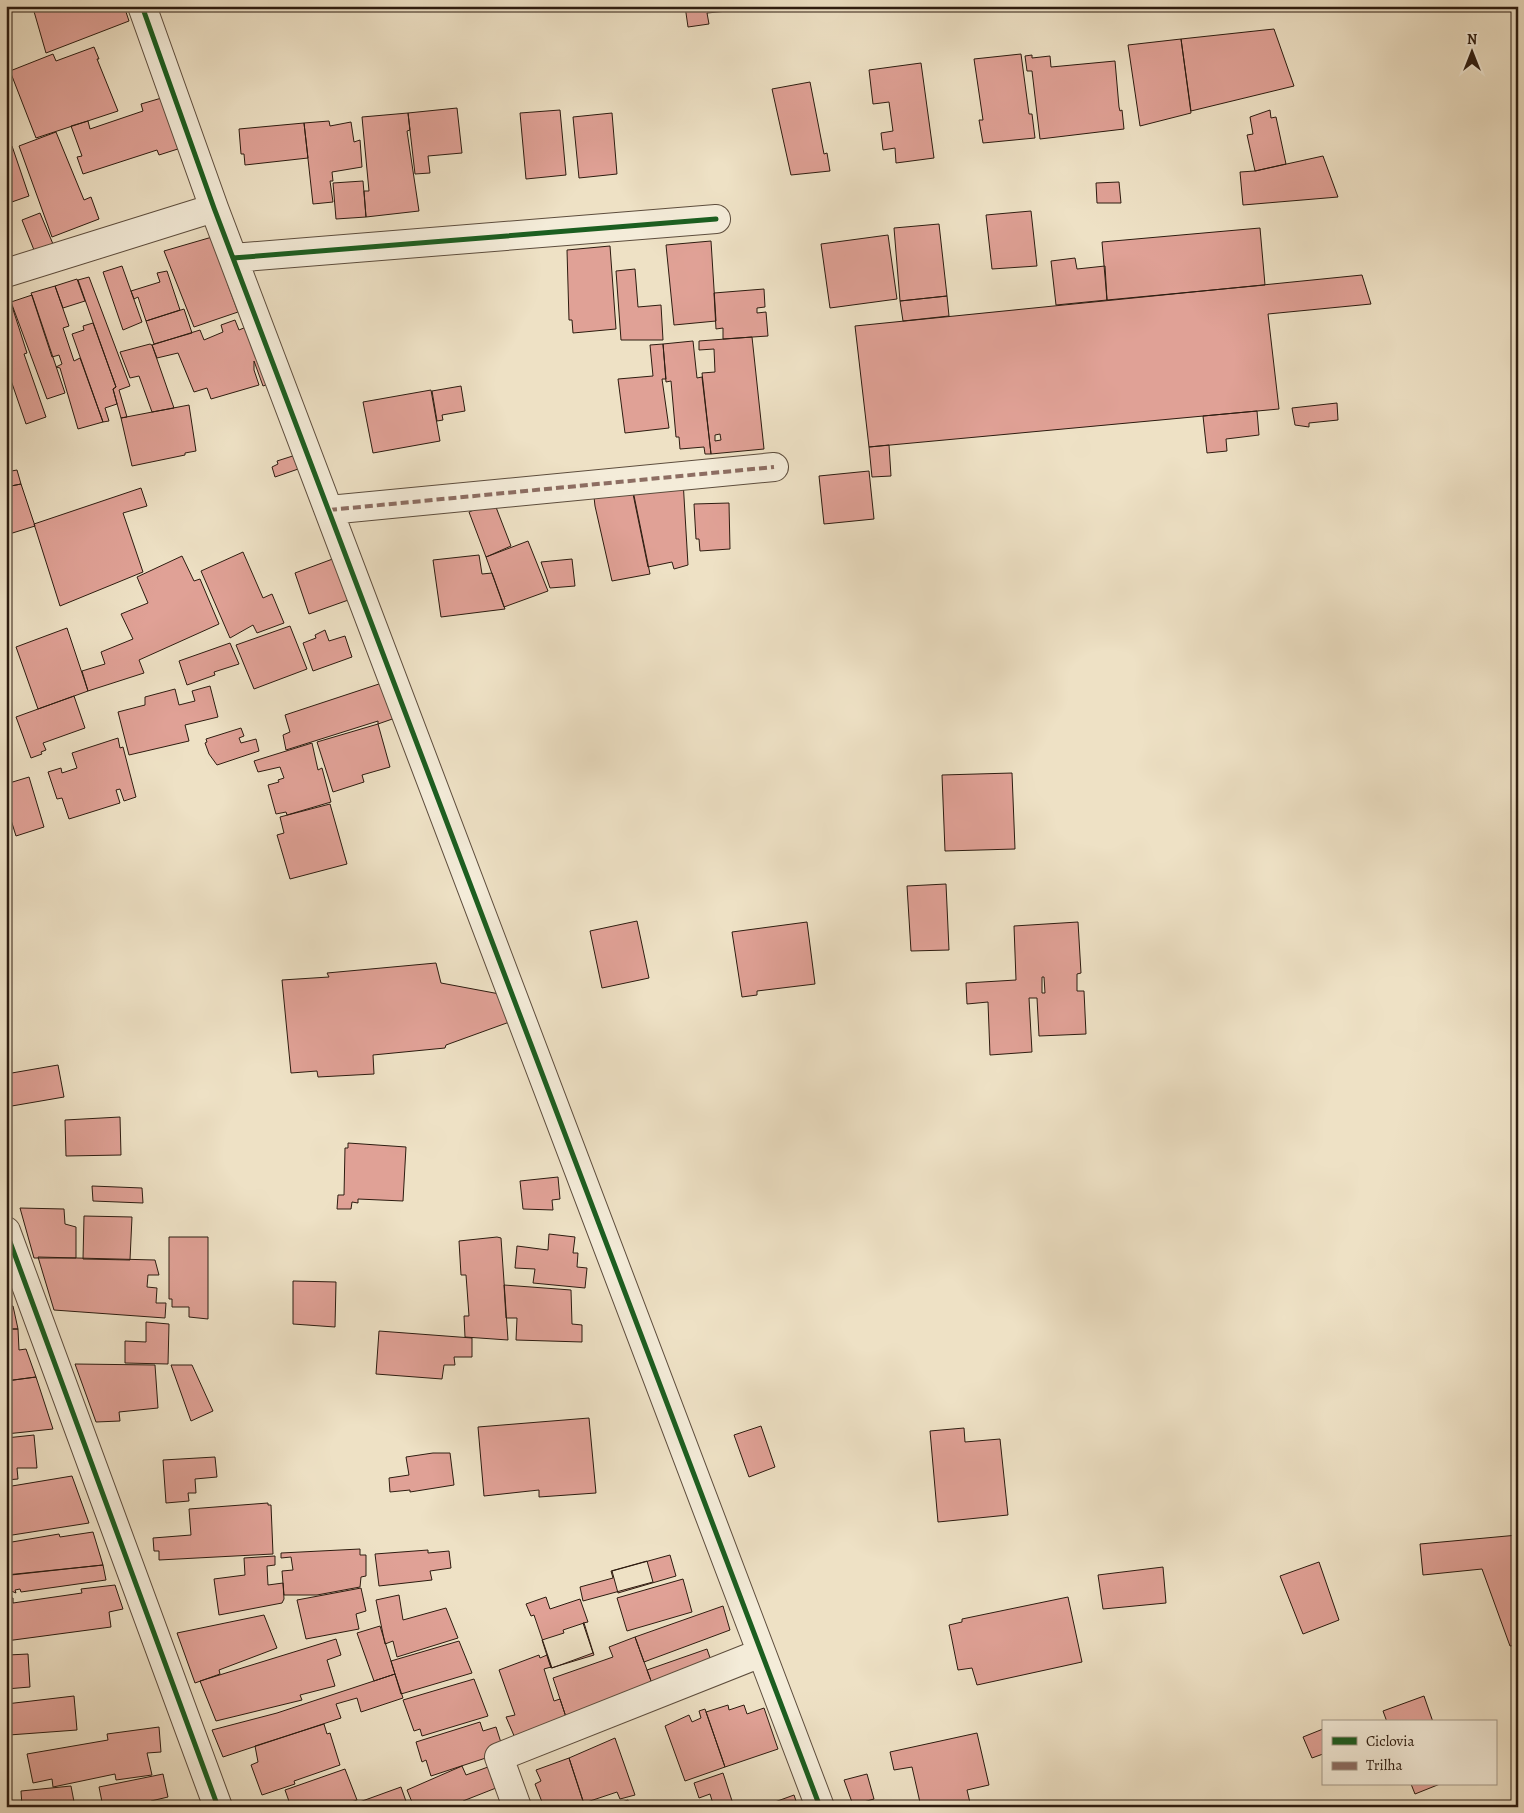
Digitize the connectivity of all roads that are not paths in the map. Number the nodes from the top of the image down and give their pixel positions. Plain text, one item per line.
1 (142, 6) edge
2 (214, 208) junction
3 (716, 219) dead end
4 (234, 258) junction
5 (6, 273) edge
6 (774, 467) dead end
7 (329, 510) junction
8 (8, 1243) edge
9 (761, 1653) junction
10 (218, 1807) edge
11 (518, 1807) edge
12 (820, 1807) edge

1 - 2 street
2 - 4 street
2 - 5 street
3 - 4 street
4 - 7 street
6 - 7 street
7 - 9 street
8 - 10 street
9 - 11 street
9 - 12 street

